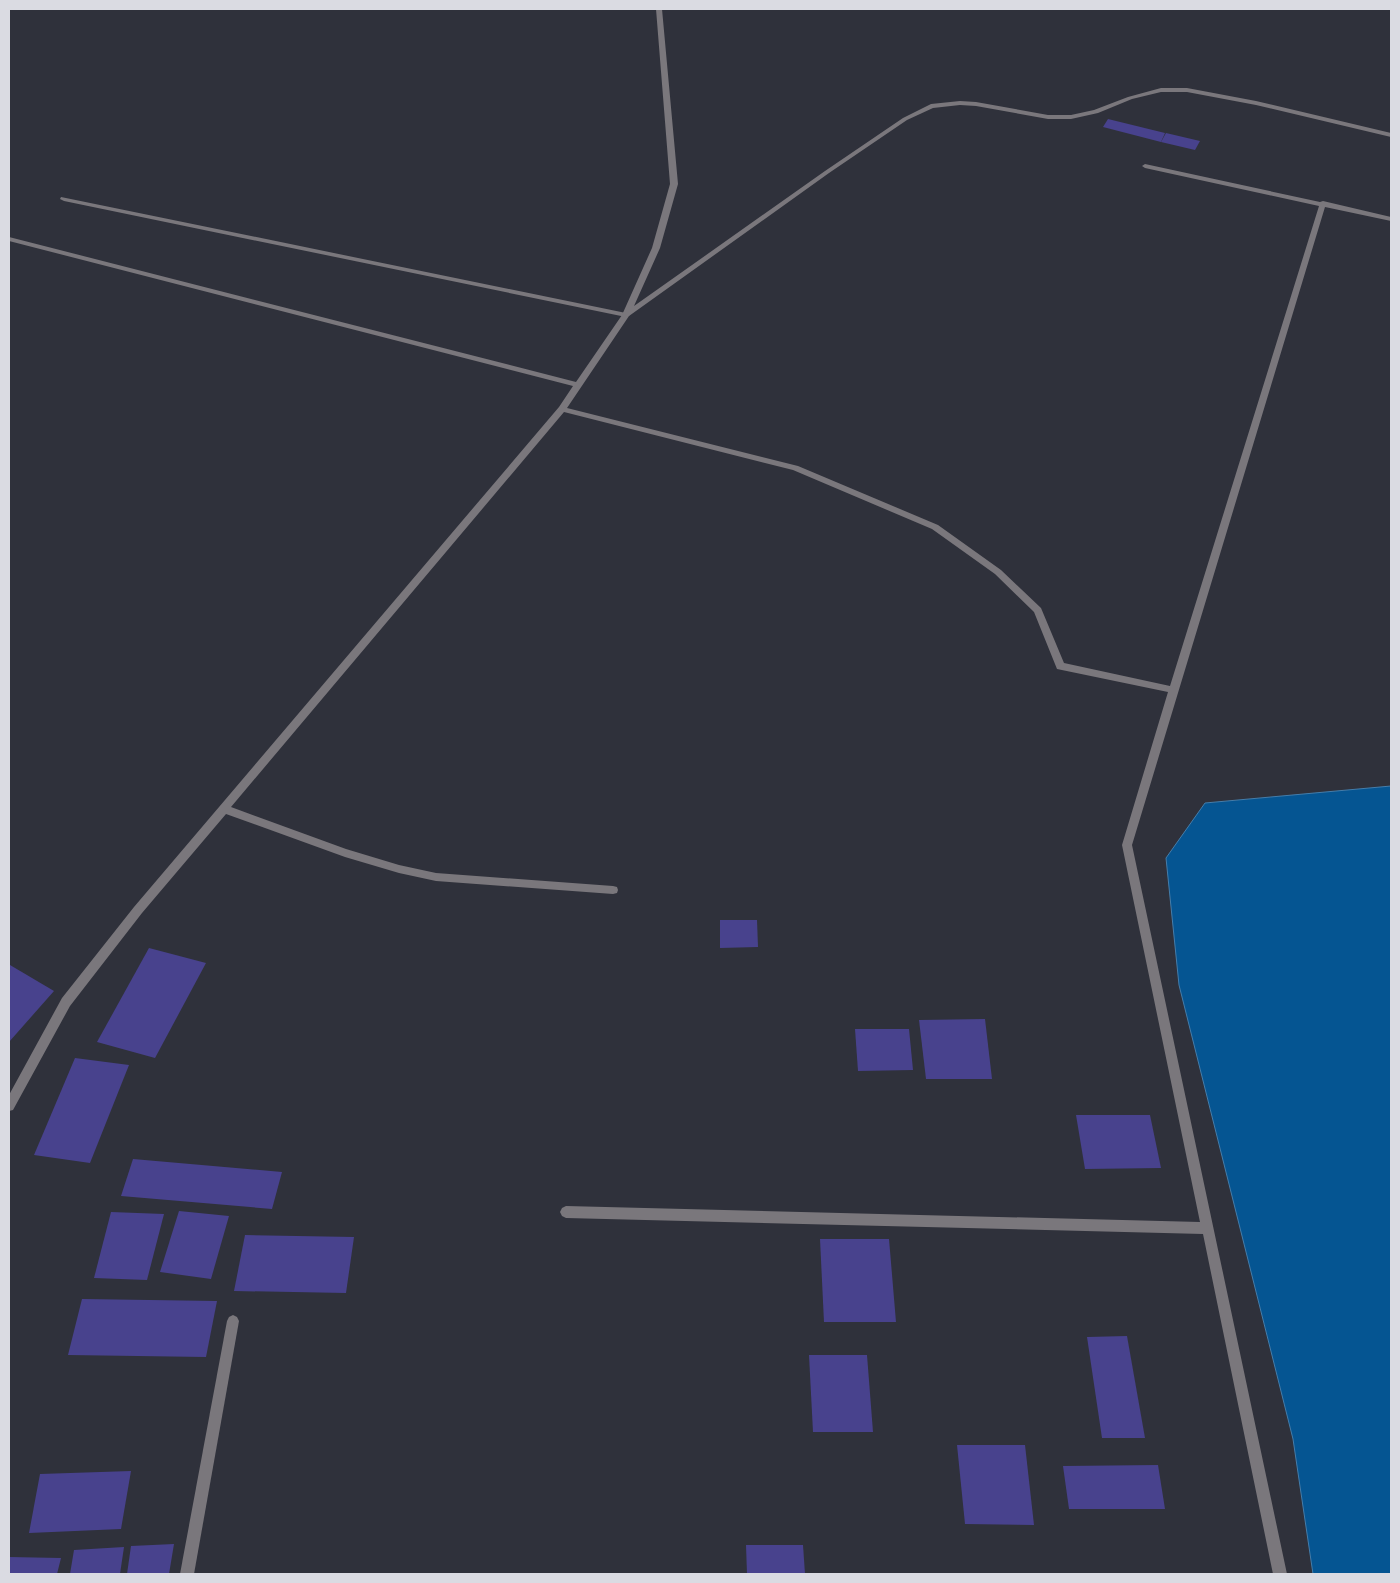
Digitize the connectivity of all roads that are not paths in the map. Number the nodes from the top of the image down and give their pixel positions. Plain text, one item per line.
1 (660, 9) edge
2 (1391, 135) edge
3 (1145, 166) dead end
4 (64, 199) dead end
5 (1323, 203) junction
6 (1391, 219) edge
7 (9, 239) edge
8 (626, 315) junction
9 (579, 385) junction
10 (562, 409) junction
11 (1174, 690) junction
12 (224, 809) junction
13 (613, 890) dead end
14 (9, 1106) edge
15 (566, 1212) dead end
16 (1207, 1228) junction
17 (233, 1322) dead end
18 (187, 1574) edge
19 (1280, 1574) edge

1 - 8 street
2 - 8 street
3 - 5 street
4 - 8 street
5 - 6 street
5 - 11 street
7 - 9 street
8 - 9 street
9 - 10 street
10 - 11 street
10 - 12 street
11 - 16 street
12 - 13 street
12 - 14 street
15 - 16 street
16 - 19 street
17 - 18 street

